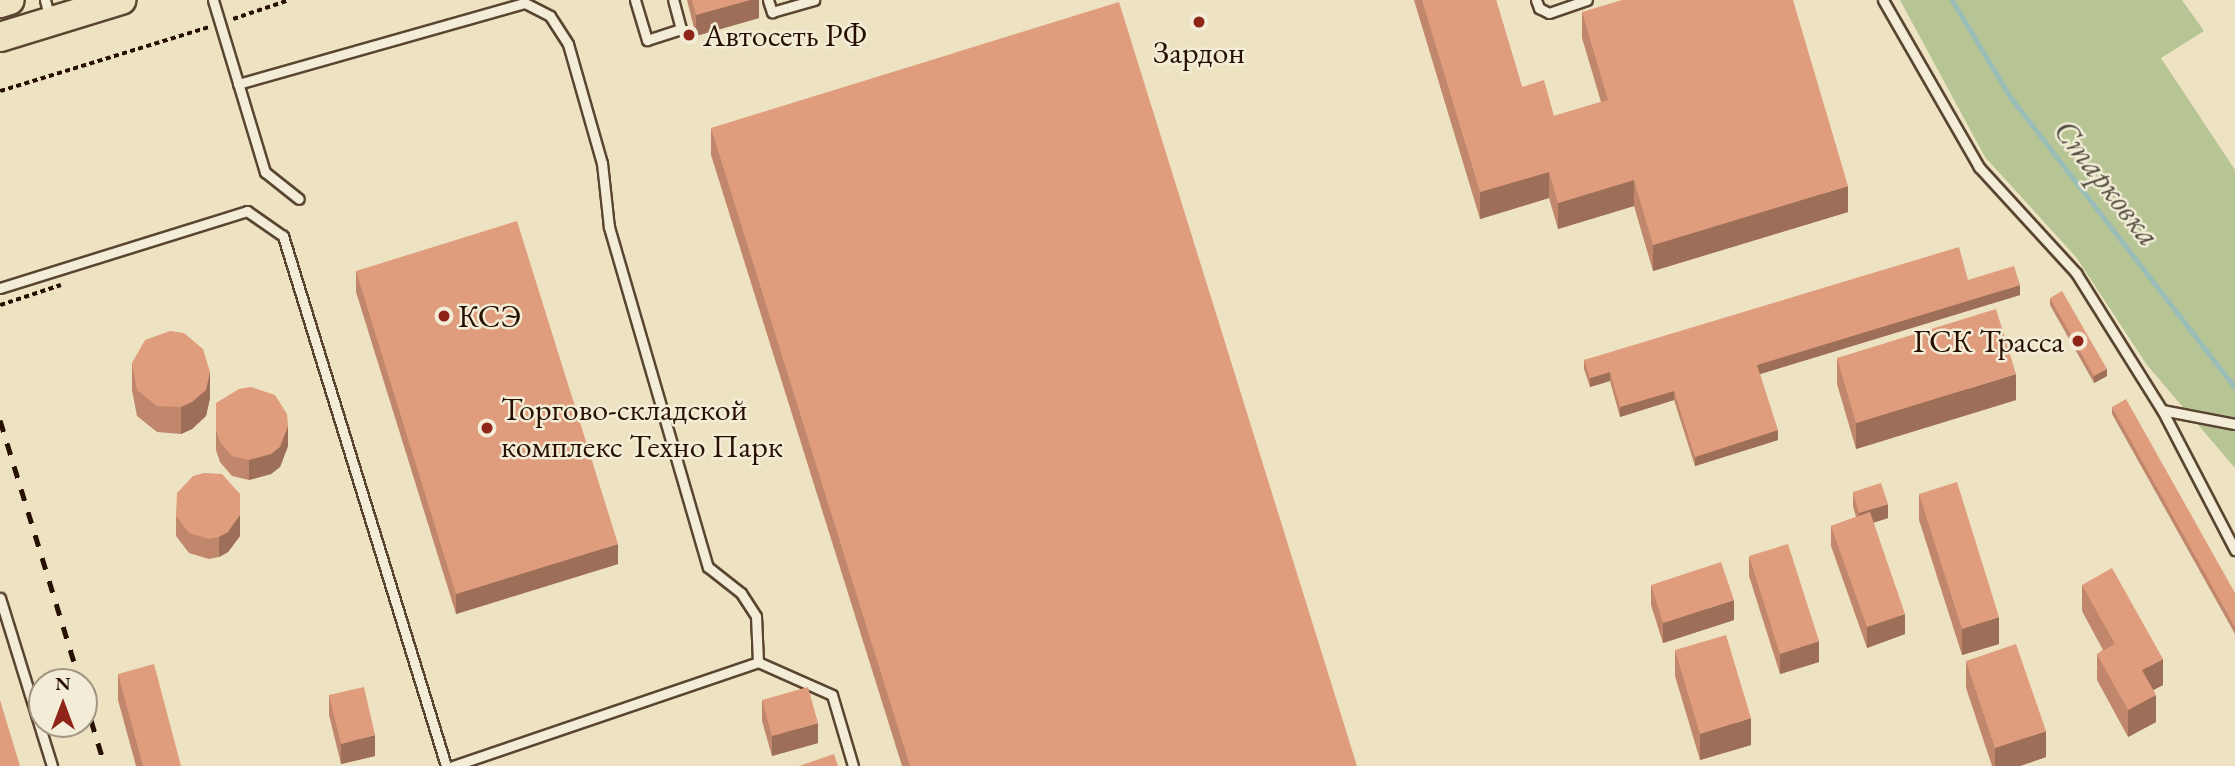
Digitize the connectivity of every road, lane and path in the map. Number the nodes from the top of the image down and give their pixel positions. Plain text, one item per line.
1 (10, 0) edge
2 (121, 0) edge
3 (213, 0) edge
4 (289, 0) edge
5 (635, 0) edge
6 (673, 0) edge
7 (768, 0) edge
8 (814, 0) edge
9 (1536, 0) edge
10 (1587, 0) edge
11 (1883, 0) edge
12 (0, 3) edge
13 (48, 11) edge
14 (220, 23) junction
15 (0, 37) edge
16 (238, 85) junction
17 (0, 91) edge
18 (299, 199) dead end
19 (0, 288) edge
20 (2162, 410) junction
21 (2235, 424) edge
22 (2235, 550) edge
23 (0, 598) edge
24 (758, 662) junction
25 (52, 766) edge
26 (446, 766) edge
27 (453, 766) edge
28 (853, 766) edge

1 - 12 main road
2 - 13 main road
3 - 14 lane
4 - 14 path
5 - 6 lane
7 - 8 lane
9 - 10 lane
11 - 20 lane
13 - 15 main road
14 - 16 lane
14 - 17 path
16 - 18 lane
16 - 24 lane
19 - 26 lane
20 - 21 lane
20 - 22 lane
23 - 25 lane
24 - 27 lane
24 - 28 lane

